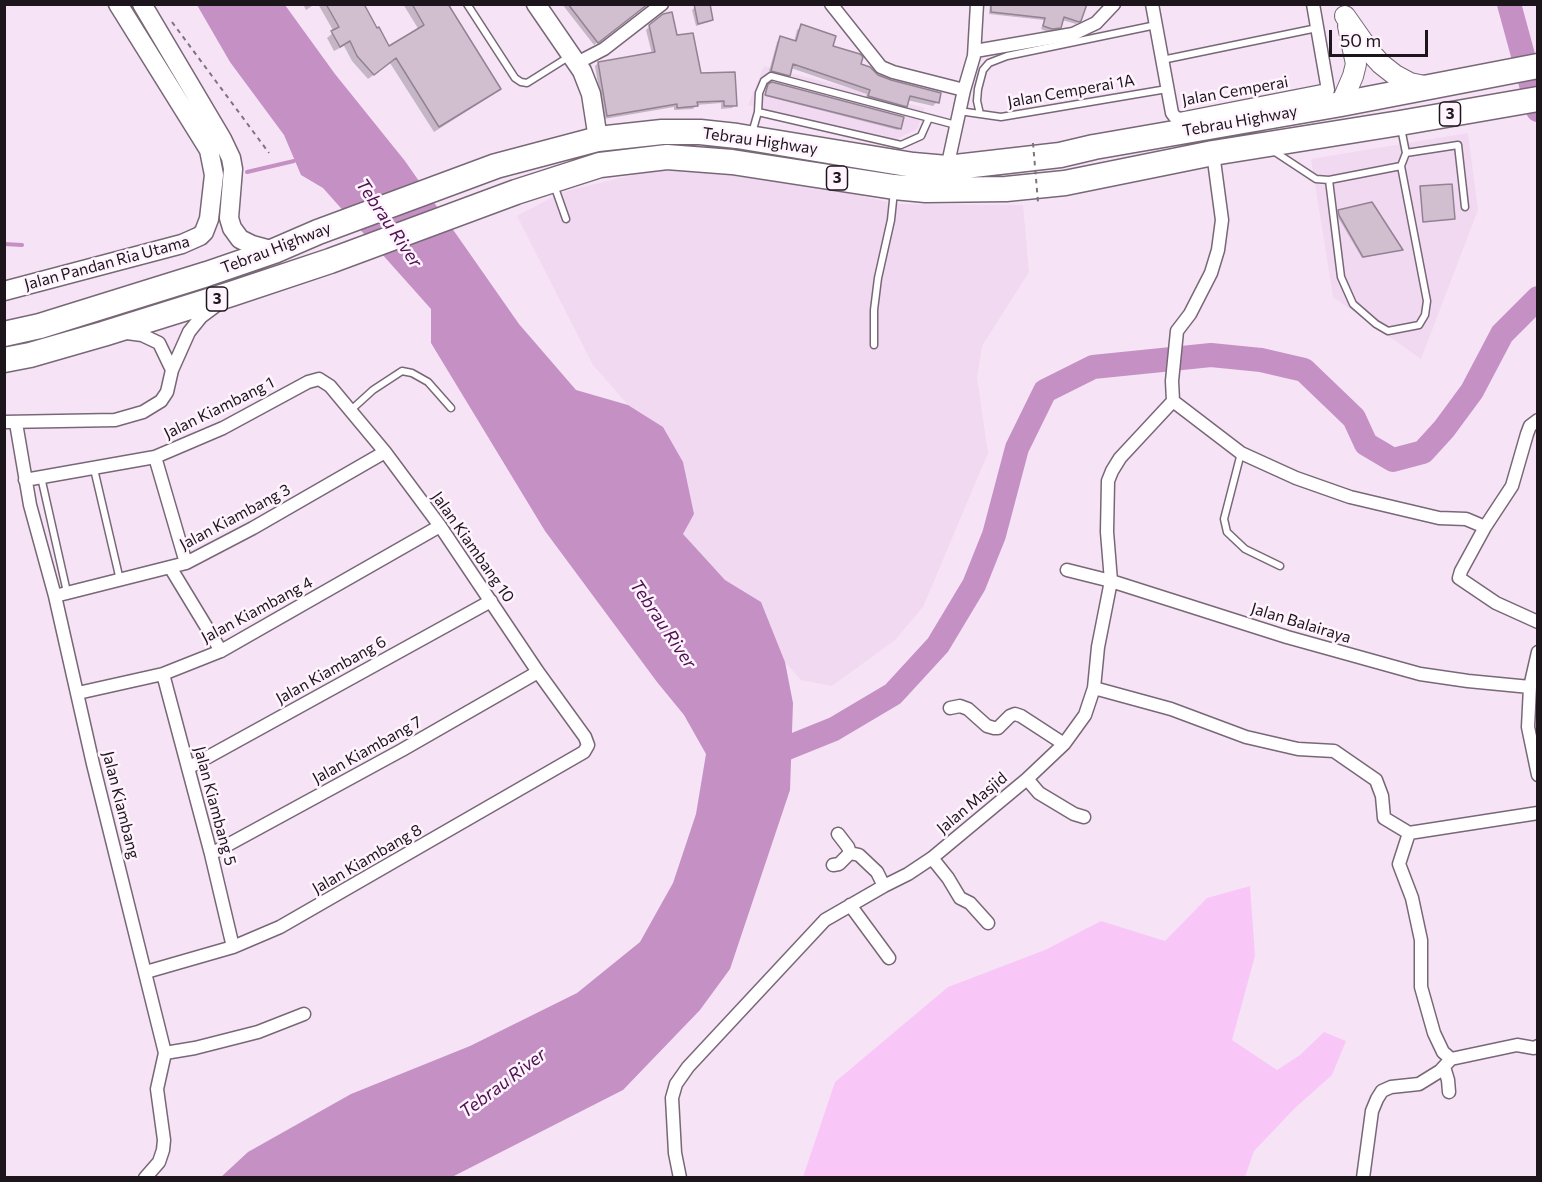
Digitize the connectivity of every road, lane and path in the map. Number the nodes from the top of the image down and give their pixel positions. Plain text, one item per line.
1 (118, 4) edge
2 (142, 4) edge
3 (467, 4) edge
4 (536, 4) edge
5 (662, 4) edge
6 (831, 4) edge
7 (977, 4) edge
8 (1114, 4) edge
9 (1152, 4) edge
10 (1313, 4) edge
11 (1343, 10) edge
12 (166, 13) dead end
13 (1156, 25) junction
14 (1317, 28) junction
15 (975, 51) junction
16 (574, 59) junction
17 (1162, 60) junction
18 (1538, 66) edge
19 (1430, 87) junction
20 (1167, 89) junction
21 (194, 90) junction
22 (964, 90) junction
23 (1335, 97) junction
24 (1538, 99) edge
25 (177, 100) junction
26 (959, 111) junction
27 (758, 112) junction
28 (980, 114) junction
29 (929, 118) junction
30 (1400, 123) junction
31 (956, 125) junction
32 (750, 138) junction
33 (598, 139) junction
34 (1033, 142) dead end
35 (1264, 145) junction
36 (269, 153) dead end
37 (1213, 153) junction
38 (1406, 153) junction
39 (1401, 166) junction
40 (947, 168) junction
41 (552, 179) junction
42 (1329, 180) junction
43 (894, 187) junction
44 (1038, 202) dead end
45 (221, 203) junction
46 (1465, 207) dead end
47 (566, 219) dead end
48 (274, 251) junction
49 (4, 291) edge
50 (231, 294) junction
51 (4, 333) edge
52 (103, 334) junction
53 (874, 345) dead end
54 (4, 361) edge
55 (172, 370) junction
56 (319, 379) joint
57 (1173, 401) junction
58 (451, 408) dead end
59 (350, 411) junction
60 (1538, 420) edge
61 (10, 423) edge
62 (385, 452) junction
63 (1241, 453) junction
64 (155, 457) junction
65 (94, 469) junction
66 (41, 477) junction
67 (25, 480) junction
68 (440, 526) junction
69 (1485, 527) junction
70 (186, 563) junction
71 (1280, 566) dead end
72 (170, 567) junction
73 (1066, 570) dead end
74 (120, 580) junction
75 (1111, 581) junction
76 (61, 595) junction
77 (491, 601) junction
78 (1538, 622) edge
79 (221, 651) junction
80 (1538, 652) edge
81 (538, 672) junction
82 (163, 674) junction
83 (1530, 687) junction
84 (1094, 688) junction
85 (78, 693) junction
86 (950, 708) dead end
87 (1064, 744) junction
88 (588, 745) joint
89 (188, 768) junction
90 (1537, 773) edge
91 (1027, 779) junction
92 (1538, 813) edge
93 (1084, 817) dead end
94 (1409, 833) junction
95 (838, 834) dead end
96 (850, 853) junction
97 (211, 854) junction
98 (932, 858) junction
99 (833, 866) dead end
100 (884, 885) junction
101 (850, 905) junction
102 (988, 923) dead end
103 (233, 947) junction
104 (889, 958) dead end
105 (146, 972) junction
106 (304, 1014) dead end
107 (1538, 1046) edge
108 (165, 1053) junction
109 (1447, 1063) junction
110 (1449, 1092) dead end
111 (145, 1178) edge
112 (680, 1178) edge
113 (1363, 1178) edge

1 - 25 street, Jalan Pandan Ria Utama
2 - 21 street, Jalan Pandan Ria Utama
3 - 16 lane
4 - 16 street
5 - 16 street
6 - 22 street
7 - 15 street
8 - 15 street
9 - 13 street, Jalan Cemperai
10 - 14 street
11 - 19 main road
11 - 23 main road
12 - 36 path
13 - 17 street, Jalan Cemperai
13 - 28 lane
14 - 17 lane
14 - 23 street
15 - 22 street
16 - 33 street
17 - 20 street, Jalan Cemperai
18 - 19 highway, Tebrau Highway / 3
19 - 23 highway, Tebrau Highway / 3
20 - 23 street, Jalan Cemperai
20 - 28 lane, Jalan Cemperai 1A
21 - 25 street
21 - 45 street, Jalan Pandan Ria Utama
22 - 26 street
23 - 40 highway, Tebrau Highway / 3
24 - 30 highway, Tebrau Highway / 3
25 - 45 street, Jalan Pandan Ria Utama
26 - 28 lane, Jalan Cemperai 1A
26 - 31 street
27 - 29 lane
27 - 29 lane
27 - 32 lane
29 - 31 lane
30 - 35 highway, Tebrau Highway / 3
30 - 38 lane
31 - 40 street
32 - 33 highway, Tebrau Highway / 3
32 - 40 highway, Tebrau Highway / 3
33 - 48 highway, Tebrau Highway / 3
34 - 44 path, bridge
35 - 37 highway, Tebrau Highway / 3
35 - 42 lane
37 - 43 highway, Tebrau Highway / 3
37 - 57 street
38 - 39 lane
38 - 46 lane
39 - 42 lane
39 - 42 lane
41 - 43 highway, Tebrau Highway / 3
41 - 47 lane
41 - 50 highway, Tebrau Highway / 3
43 - 53 lane
45 - 48 street, Jalan Pandan Ria Utama
45 - 49 street, Jalan Pandan Ria Utama
48 - 51 highway, Tebrau Highway / 3
50 - 52 highway, Tebrau Highway / 3
50 - 55 street
52 - 54 highway, Tebrau Highway / 3
52 - 55 street
55 - 61 street
56 - 59 street, Jalan Kiambang 10
56 - 64 street, Jalan Kiambang 1
57 - 63 street
57 - 75 street, Jalan Masjid
58 - 59 lane
59 - 62 street, Jalan Kiambang 10
60 - 69 street
61 - 67 street, Jalan Kiambang
62 - 68 street, Jalan Kiambang 10
62 - 70 street, Jalan Kiambang 3
63 - 69 street
63 - 71 lane
64 - 65 street, Jalan Kiambang 1
64 - 70 street
65 - 66 street, Jalan Kiambang 1
65 - 74 lane
66 - 67 street, Jalan Kiambang 1
66 - 76 lane
67 - 76 street, Jalan Kiambang
68 - 77 street, Jalan Kiambang 10
68 - 79 street, Jalan Kiambang 4
69 - 78 street
70 - 72 street, Jalan Kiambang 3
72 - 74 street, Jalan Kiambang 3
72 - 79 street
73 - 75 street, Jalan Balairaya
74 - 76 street, Jalan Kiambang 3
75 - 83 street, Jalan Balairaya
75 - 84 street, Jalan Masjid
76 - 85 street, Jalan Kiambang
77 - 81 street, Jalan Kiambang 10
77 - 89 street, Jalan Kiambang 6
79 - 82 street, Jalan Kiambang 4
80 - 83 street
81 - 88 street, Jalan Kiambang 10
81 - 97 street, Jalan Kiambang 7
82 - 85 street, Jalan Kiambang 4
82 - 89 street, Jalan Kiambang 5
83 - 90 street
84 - 87 street, Jalan Masjid
84 - 94 street
85 - 105 street, Jalan Kiambang
86 - 87 street
87 - 91 street, Jalan Masjid
88 - 103 street, Jalan Kiambang 8
89 - 97 street, Jalan Kiambang 5
91 - 93 street
91 - 98 street, Jalan Masjid
92 - 94 street
94 - 109 street
95 - 96 street
96 - 99 street
96 - 100 street
97 - 103 street, Jalan Kiambang 5
98 - 100 street, Jalan Masjid
98 - 102 street
100 - 101 street, Jalan Masjid
101 - 104 street
101 - 112 street, Jalan Masjid
103 - 105 street, Jalan Kiambang 8
105 - 108 street, Jalan Kiambang
106 - 108 street
107 - 109 street
108 - 111 street
109 - 110 street
109 - 113 street

